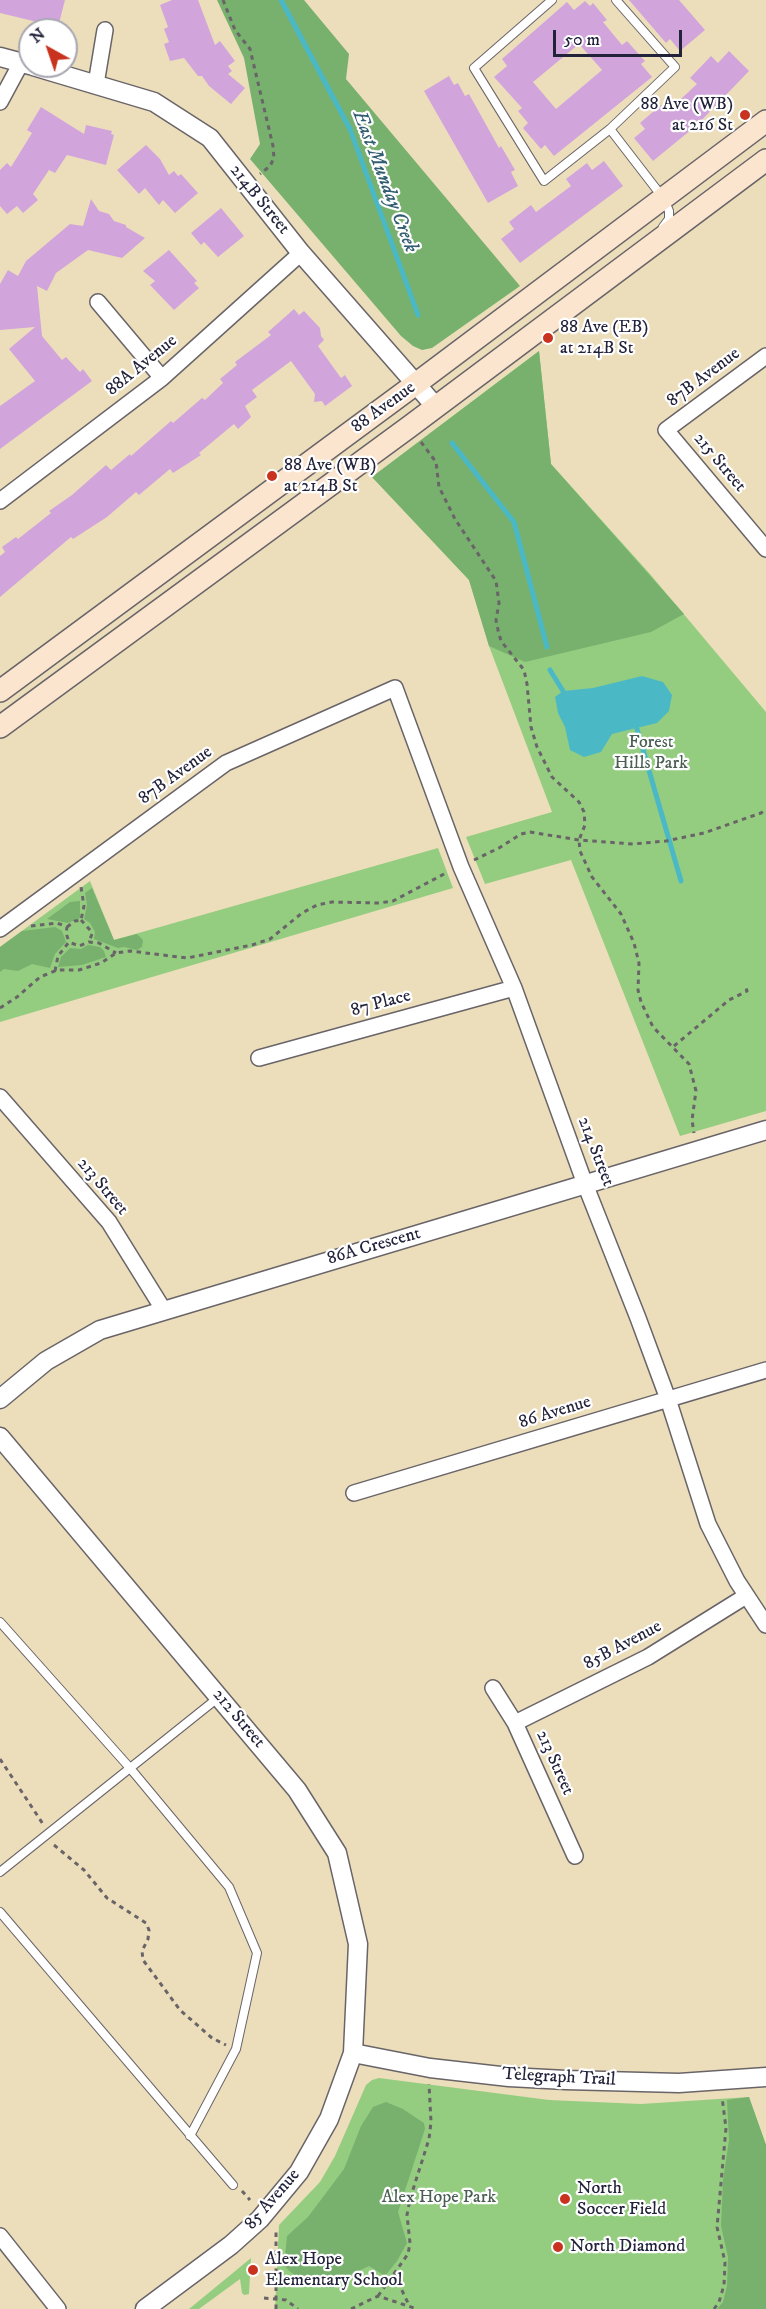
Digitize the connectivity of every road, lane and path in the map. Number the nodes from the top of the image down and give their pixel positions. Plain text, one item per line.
1 (223, 0) edge
2 (552, 0) edge
3 (616, 0) edge
4 (105, 30) dead end
5 (0, 57) edge
6 (18, 62) edge
7 (18, 78) edge
8 (75, 78) edge
9 (96, 84) junction
10 (0, 102) edge
11 (766, 121) edge
12 (610, 129) junction
13 (766, 160) edge
14 (248, 185) junction
15 (664, 199) junction
16 (650, 248) junction
17 (302, 253) junction
18 (98, 302) dead end
19 (766, 356) edge
20 (162, 378) junction
21 (417, 383) junction
22 (436, 406) junction
23 (409, 427) junction
24 (666, 430) joint
25 (0, 501) edge
26 (766, 549) edge
27 (395, 688) joint
28 (0, 691) edge
29 (0, 727) edge
30 (766, 809) edge
31 (579, 840) junction
32 (461, 867) junction
33 (81, 885) dead end
34 (81, 920) junction
35 (23, 927) dead end
36 (67, 927) junction
37 (0, 929) edge
38 (69, 942) junction
39 (89, 942) junction
40 (116, 953) junction
41 (55, 971) junction
42 (514, 988) junction
43 (746, 988) dead end
44 (0, 1008) edge
45 (674, 1046) junction
46 (259, 1058) dead end
47 (0, 1097) edge
48 (766, 1130) edge
49 (698, 1150) junction
50 (585, 1184) junction
51 (163, 1309) junction
52 (766, 1370) edge
53 (0, 1399) edge
54 (668, 1399) junction
55 (0, 1437) edge
56 (354, 1493) dead end
57 (746, 1596) junction
58 (0, 1622) edge
59 (766, 1625) edge
60 (493, 1688) dead end
61 (219, 1697) junction
62 (514, 1724) junction
63 (0, 1759) edge
64 (130, 1768) junction
65 (45, 1835) junction
66 (574, 1856) dead end
67 (0, 1872) edge
68 (0, 1912) edge
69 (236, 2049) junction
70 (353, 2053) junction
71 (430, 2068) junction
72 (766, 2077) edge
73 (714, 2082) junction
74 (190, 2136) junction
75 (233, 2186) dead end
76 (243, 2192) dead end
77 (250, 2200) dead end
78 (276, 2232) dead end
79 (0, 2236) edge
80 (394, 2274) junction
81 (378, 2296) junction
82 (264, 2298) dead end
83 (276, 2298) junction
84 (410, 2306) junction
85 (58, 2309) edge
86 (145, 2309) edge
87 (276, 2309) edge
88 (298, 2309) edge
89 (351, 2309) edge
90 (417, 2309) edge
91 (714, 2309) edge

1 - 14 path
2 - 12 lane
3 - 12 lane
4 - 9 street
5 - 6 street, 214B Street
7 - 10 street
8 - 9 street, 214B Street
9 - 14 street, 214B Street
11 - 15 main road, 88 Avenue
12 - 15 lane
13 - 16 main road, 88 Avenue
14 - 17 street, 214B Street
15 - 16 lane
15 - 21 main road, 88 Avenue
16 - 22 main road, 88 Avenue
17 - 20 street, 88A Avenue
17 - 21 street, 214B Street
18 - 20 street
19 - 24 street, 87B Avenue
20 - 25 street, 88A Avenue
21 - 22 street, 214B Street
21 - 28 main road, 88 Avenue
22 - 23 main road, 88 Avenue
23 - 29 main road, 88 Avenue
23 - 31 path
24 - 26 street, 215 Street
27 - 32 street, 214 Street
27 - 37 street, 87B Avenue
30 - 31 path
31 - 32 path
31 - 45 path
32 - 40 path
32 - 42 street, 214 Street
33 - 34 path
34 - 36 path
34 - 39 path
35 - 36 path
36 - 38 path
38 - 39 path
38 - 41 path
39 - 40 path
40 - 41 path
41 - 44 path
42 - 46 street, 87 Place
42 - 50 street, 214 Street
43 - 45 path
45 - 49 path
47 - 51 street, 213 Street
48 - 49 street, 86A Crescent
49 - 50 street, 86A Crescent
50 - 51 street, 86A Crescent
50 - 54 street, 214 Street
51 - 53 street, 86A Crescent
52 - 54 street, 86 Avenue
54 - 56 street, 86 Avenue
54 - 57 street, 214 Street
55 - 61 street, 212 Street
57 - 59 street, 214 Street
57 - 62 street, 85B Avenue
58 - 64 lane
60 - 62 street, 213 Street
61 - 64 lane
61 - 70 street, 212 Street
62 - 66 street, 213 Street
63 - 65 path
64 - 65 lane
64 - 69 lane
65 - 67 lane
65 - 69 path
68 - 74 lane
69 - 74 lane
70 - 71 street, Telegraph Trail
70 - 86 street, 85 Avenue
71 - 73 street, Telegraph Trail
71 - 80 path
72 - 73 street, Telegraph Trail
73 - 91 path
74 - 75 lane
76 - 77 path
78 - 83 path
79 - 85 street
80 - 81 path
80 - 84 path
81 - 84 path
81 - 89 path
82 - 83 path
83 - 87 path
83 - 88 path
84 - 90 path

